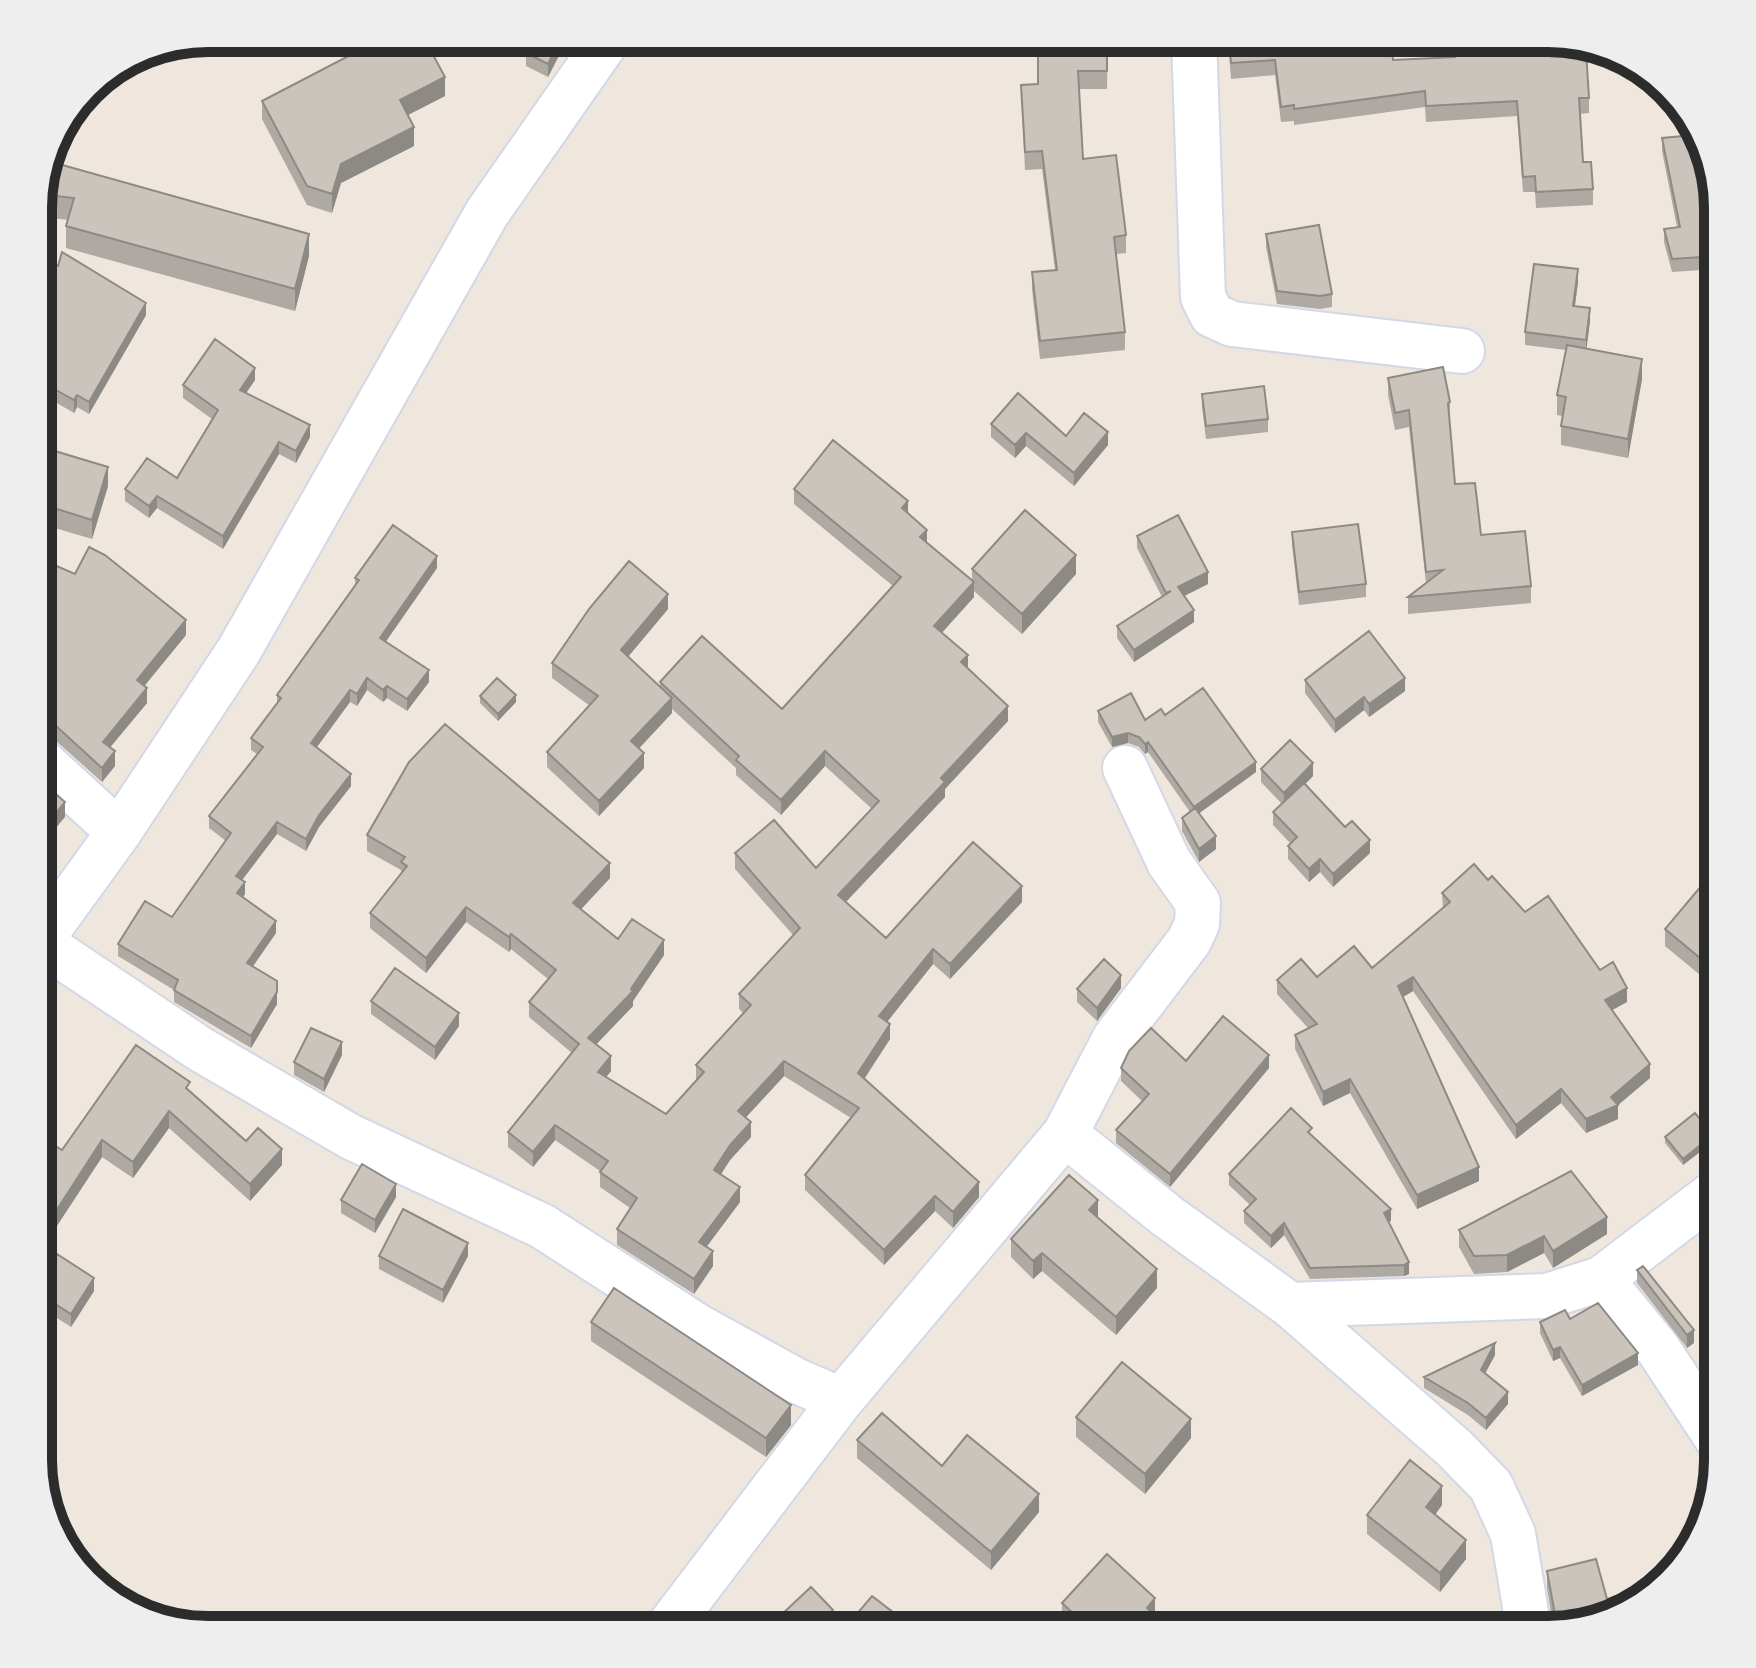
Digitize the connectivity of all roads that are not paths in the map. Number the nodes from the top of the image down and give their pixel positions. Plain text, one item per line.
1 (599, 52) edge
2 (1194, 52) edge
3 (1462, 351) dead end
4 (1125, 768) dead end
5 (52, 771) edge
6 (119, 832) junction
7 (52, 925) edge
8 (52, 952) edge
9 (1065, 1134) junction
10 (1704, 1201) edge
11 (1601, 1279) junction
12 (1290, 1305) junction
13 (841, 1400) junction
14 (1704, 1415) edge
15 (677, 1616) edge
16 (1527, 1616) edge

1 - 6 street
2 - 3 street
4 - 9 street
5 - 6 street
6 - 7 street
8 - 13 street
9 - 12 street
9 - 13 street
10 - 11 street
11 - 12 street
11 - 14 street
12 - 16 street
13 - 15 street

